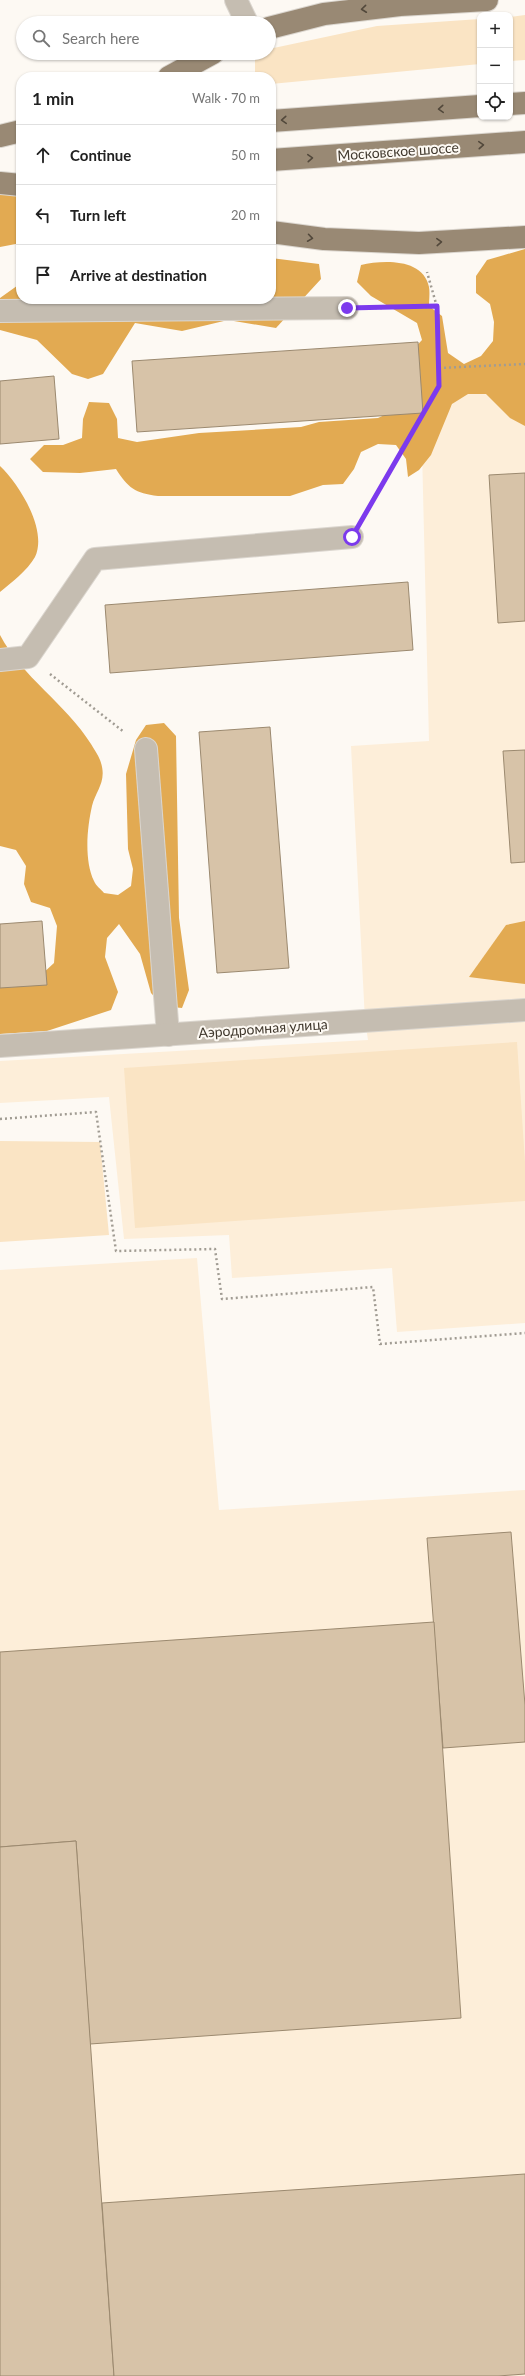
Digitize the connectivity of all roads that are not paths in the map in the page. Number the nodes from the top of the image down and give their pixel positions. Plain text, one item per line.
1 (236, 0) edge
2 (487, 0) edge
3 (244, 16) edge
4 (276, 26) edge
5 (200, 60) edge
6 (178, 72) edge
7 (525, 103) edge
8 (513, 104) edge
9 (477, 106) edge
10 (276, 121) edge
11 (16, 132) edge
12 (0, 136) edge
13 (16, 139) edge
14 (0, 141) edge
15 (525, 142) edge
16 (276, 160) edge
17 (16, 178) edge
18 (0, 180) edge
19 (0, 183) edge
20 (16, 185) edge
21 (276, 233) edge
22 (525, 237) edge
23 (347, 308) road end
24 (0, 311) edge
25 (352, 537) road end
26 (0, 660) edge
27 (146, 749) road end
28 (525, 1010) edge
29 (168, 1035) junction
30 (0, 1046) edge

1 - 3 street
2 -> 4 main road
5 - 6 main road
7 - 8 main road
9 -> 10 main road
11 - 12 main road
13 - 14 main road
16 -> 15 main road, Московское шоссе
17 - 18 main road
19 - 20 main road
21 -> 22 main road
23 - 24 street
25 - 26 street
27 - 29 street
28 - 29 street, Аэродромная улица
29 - 30 street, Аэродромная улица

